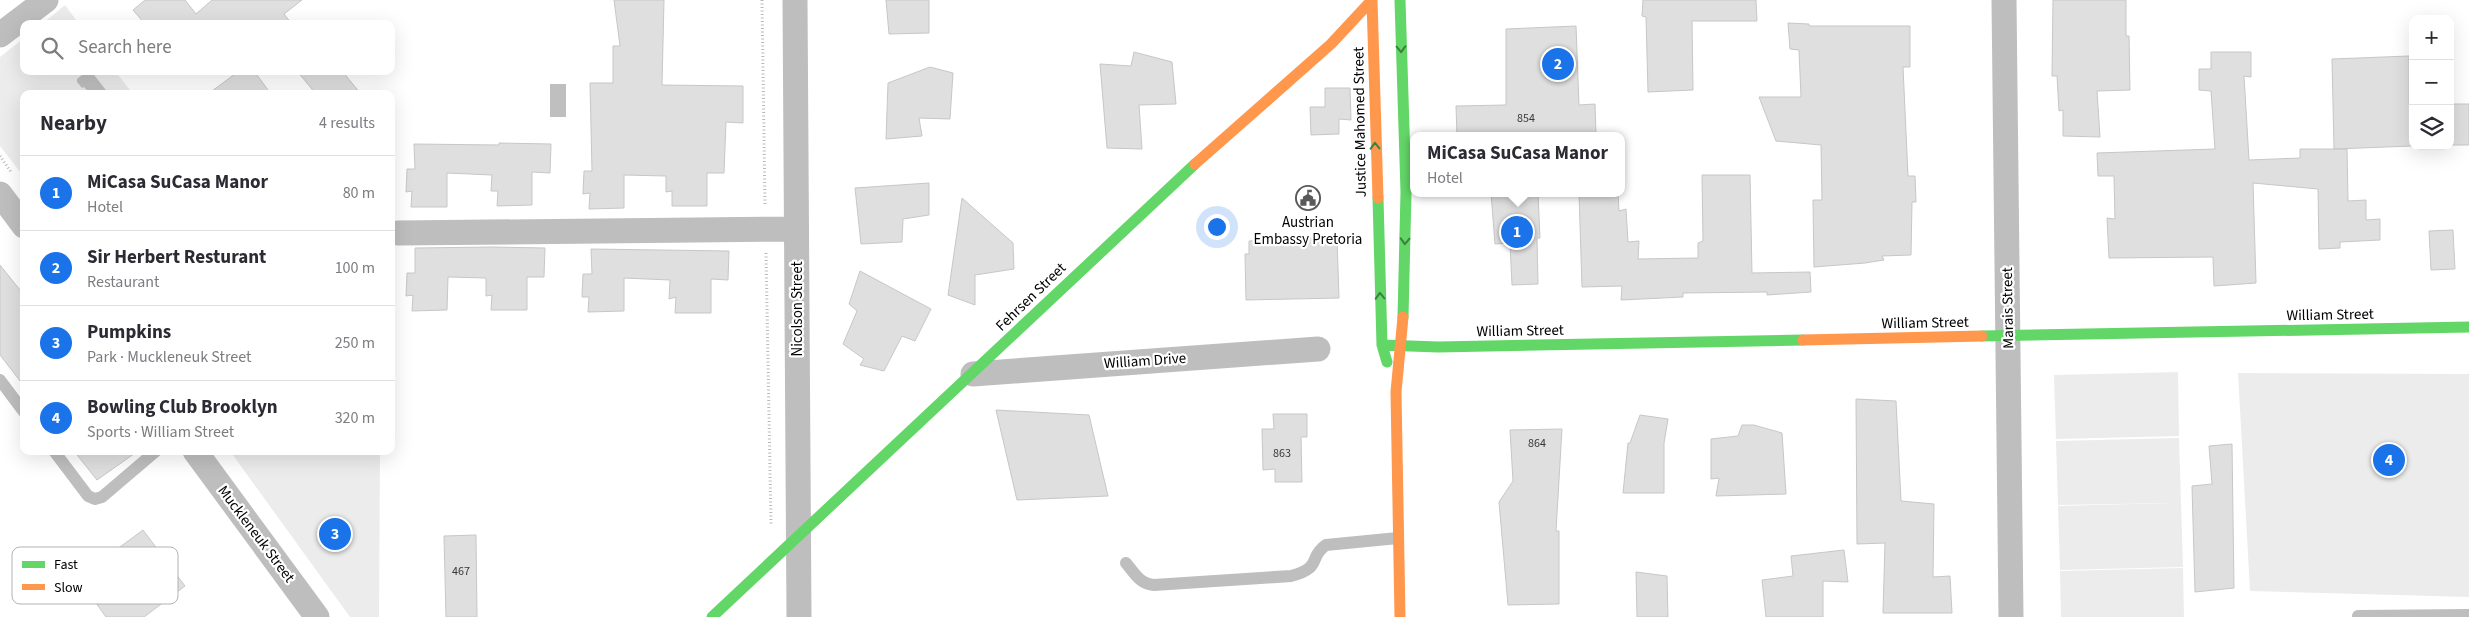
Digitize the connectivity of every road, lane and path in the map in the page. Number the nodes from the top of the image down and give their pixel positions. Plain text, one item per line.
1 (46, 0) edge
2 (762, 0) edge
3 (795, 0) edge
4 (1372, 0) edge
5 (1400, 0) edge
6 (2004, 0) edge
7 (0, 35) edge
8 (0, 194) edge
9 (20, 220) edge
10 (766, 229) junction
11 (796, 229) junction
12 (398, 233) dead end
13 (2469, 327) edge
14 (2008, 336) junction
15 (1402, 344) junction
16 (1382, 345) junction
17 (1318, 349) dead end
18 (973, 374) junction
19 (0, 380) edge
20 (1396, 392) junction
21 (20, 407) edge
22 (57, 455) edge
23 (151, 455) edge
24 (198, 455) edge
25 (798, 536) junction
26 (1398, 538) junction
27 (772, 560) junction
28 (1126, 563) dead end
29 (2469, 615) edge
30 (2358, 616) edge
31 (317, 617) edge
32 (712, 617) edge
33 (799, 617) edge
34 (1400, 617) edge
35 (2011, 617) edge

1 - 7 street
2 - 10 path
3 - 11 street, Nicolson Street
16 -> 4 street, Justice Mahomed Street
4 - 18 street, Fehrsen Street
5 -> 15 street, Justice Mahomed Street
6 - 14 street, Marais Street
8 - 9 street
10 - 11 street
10 - 12 street
10 - 27 path
11 - 25 street, Nicolson Street
13 - 14 street, William Street
14 - 15 street, William Street
14 - 35 street, Marais Street
15 - 16 street, William Street
15 - 20 street, Justice Mahomed Street
16 - 20 street, Justice Mahomed Street
17 - 18 street, William Drive
18 - 25 street, Fehrsen Street
19 - 21 lane
20 - 26 street, Justice Mahomed Street
22 - 23 lane
24 - 31 street, Muckleneuk Street
25 - 27 street, Fehrsen Street
25 - 33 street, Nicolson Street
26 - 28 lane
26 - 34 street, Justice Mahomed Street
27 - 32 street, Fehrsen Street
29 - 30 lane

